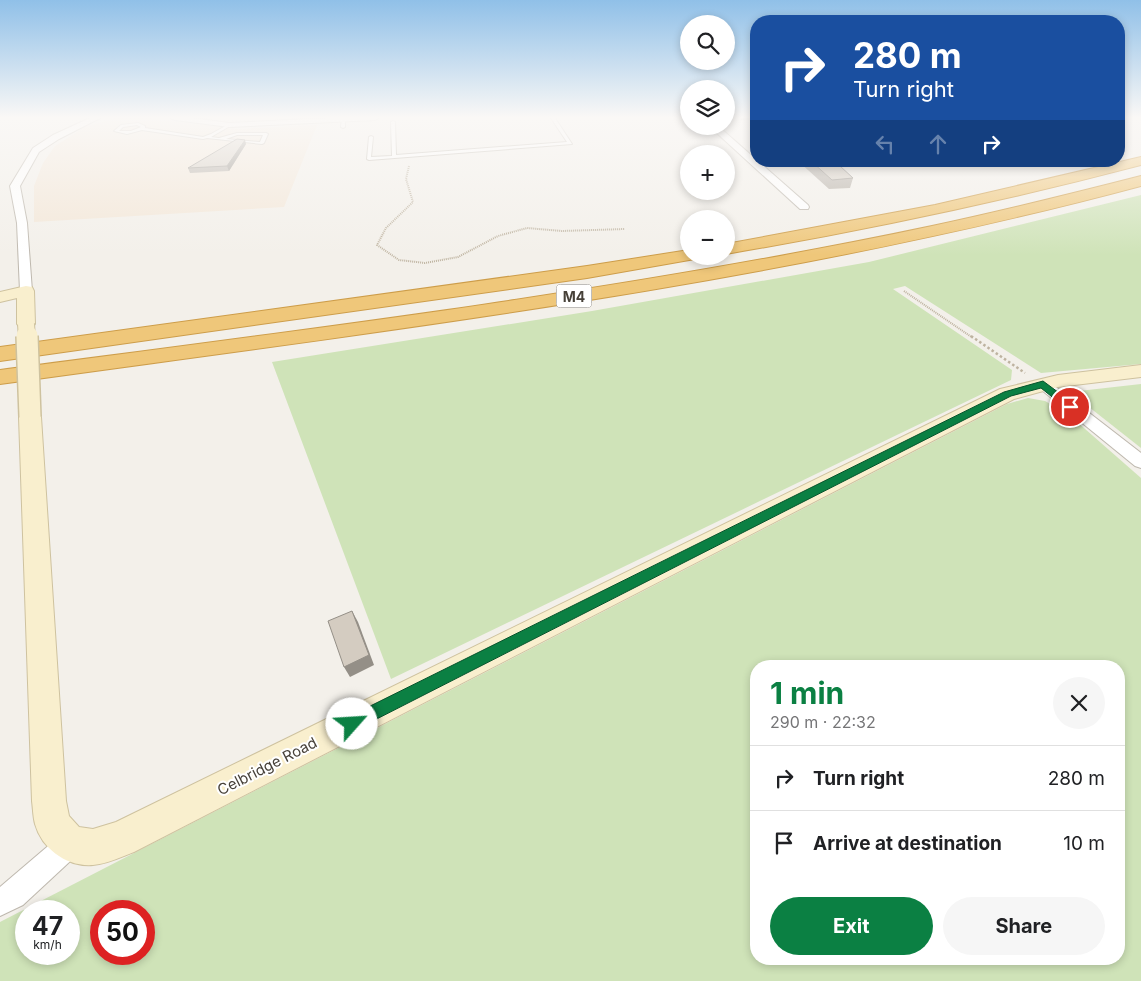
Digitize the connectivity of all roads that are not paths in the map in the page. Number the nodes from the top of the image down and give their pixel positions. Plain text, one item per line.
1 (28, 164) edge
2 (759, 167) edge
3 (1118, 167) edge
4 (1141, 181) edge
5 (804, 207) dead end
6 (735, 247) edge
7 (680, 256) edge
8 (26, 291) junction
9 (0, 297) edge
10 (0, 354) edge
11 (1141, 371) edge
12 (0, 378) edge
13 (1043, 384) junction
14 (1141, 462) edge
15 (70, 844) junction
16 (0, 902) edge

1 - 8 street
2 - 5 street
3 - 6 highway
4 - 12 highway, M4
7 - 10 highway, M4
8 - 9 main road
8 - 15 main road, bridge
11 - 13 main road, Celbridge Road
13 - 14 street
13 - 15 main road, Celbridge Road
15 - 16 street

